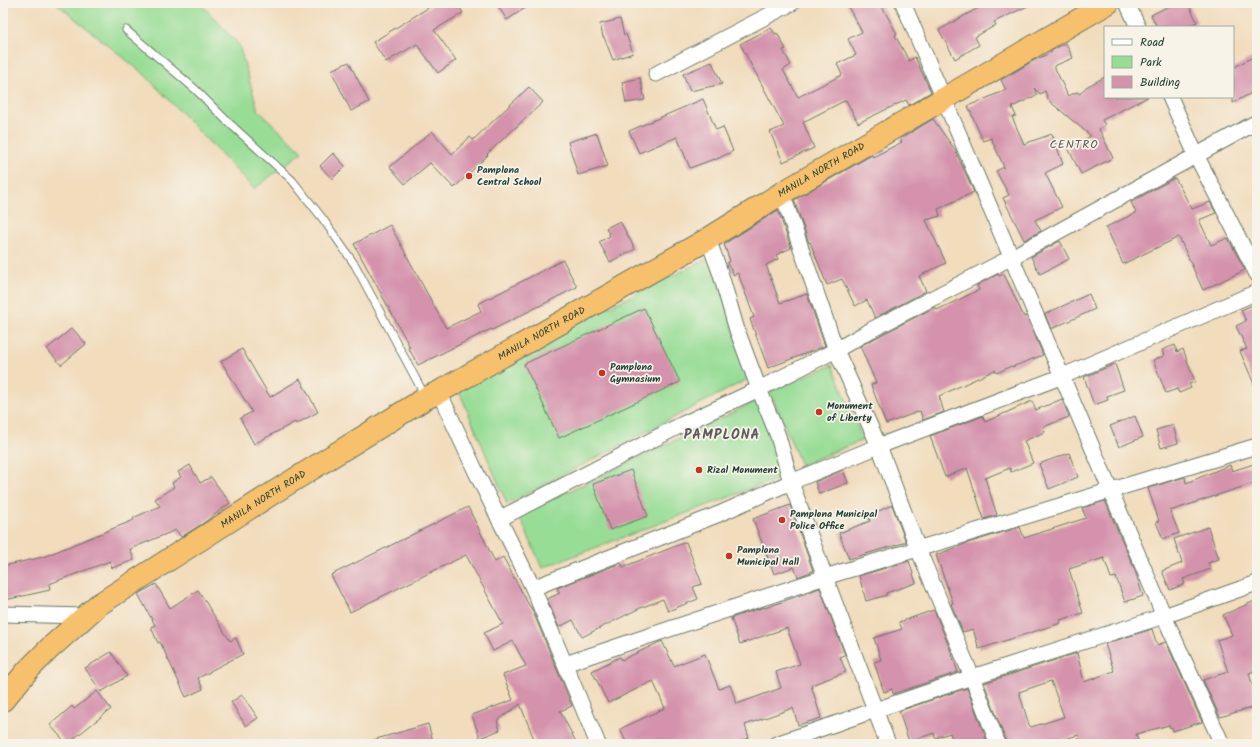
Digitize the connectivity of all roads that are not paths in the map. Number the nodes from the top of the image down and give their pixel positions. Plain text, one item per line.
1 (792, 3) edge
2 (903, 3) edge
3 (1108, 3) edge
4 (1127, 3) edge
5 (1138, 26) edge
6 (126, 30) dead end
7 (656, 74) dead end
8 (944, 98) junction
9 (1170, 98) edge
10 (1257, 122) edge
11 (1196, 155) junction
12 (782, 193) junction
13 (708, 240) junction
14 (1012, 257) junction
15 (1257, 274) edge
16 (1257, 292) edge
17 (836, 350) junction
18 (1063, 376) junction
19 (759, 389) junction
20 (433, 395) junction
21 (879, 446) junction
22 (1257, 446) edge
23 (791, 482) junction
24 (1111, 492) junction
25 (499, 519) junction
26 (918, 550) junction
27 (825, 577) junction
28 (1257, 583) edge
29 (533, 588) junction
30 (3, 614) edge
31 (85, 616) junction
32 (1164, 616) junction
33 (564, 664) junction
34 (972, 677) junction
35 (3, 700) edge
36 (876, 711) junction
37 (598, 744) edge
38 (776, 744) edge
39 (888, 744) edge
40 (998, 744) edge
41 (1222, 744) edge

1 - 7 street
2 - 8 street
3 - 8 highway, MANILA NORTH ROAD
4 - 5 street
6 - 20 lane
8 - 12 highway, MANILA NORTH ROAD
8 - 14 street
9 - 11 street
10 - 11 street
11 - 14 street
11 - 15 street
12 - 13 highway, MANILA NORTH ROAD
12 - 17 street
13 - 19 street
13 - 20 highway, MANILA NORTH ROAD
14 - 17 street
14 - 18 street
16 - 18 street
17 - 19 street
17 - 21 street
18 - 21 street
18 - 24 street
19 - 23 street
19 - 25 street
20 - 25 street
20 - 31 highway, MANILA NORTH ROAD
21 - 23 street
21 - 26 street
22 - 24 street
23 - 27 street
23 - 29 street
24 - 26 street
24 - 32 street
25 - 29 street
26 - 27 street
26 - 34 street
27 - 33 street
27 - 36 street
28 - 32 street
29 - 33 street
30 - 31 street
31 - 35 highway, MANILA NORTH ROAD
32 - 34 street
32 - 41 street
33 - 37 street
34 - 36 street
34 - 40 street
36 - 38 street
36 - 39 street

